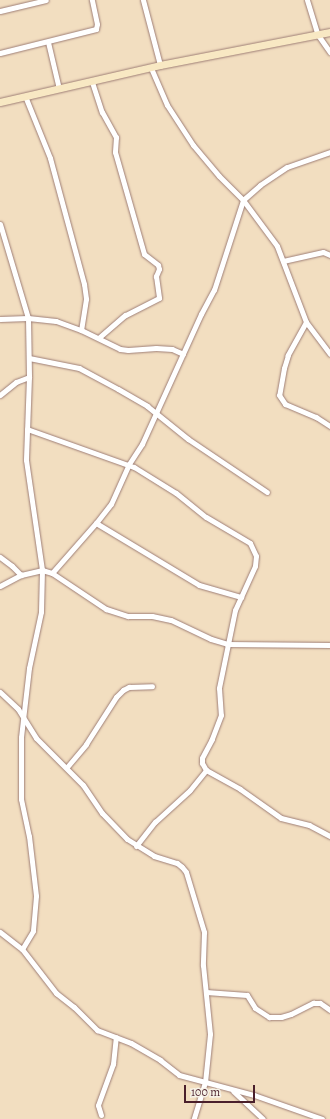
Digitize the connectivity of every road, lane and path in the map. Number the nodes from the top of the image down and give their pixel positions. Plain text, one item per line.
1 (46, 0) edge
2 (92, 0) edge
3 (143, 0) edge
4 (307, 0) edge
5 (0, 11) edge
6 (330, 32) edge
7 (318, 35) junction
8 (48, 42) junction
9 (330, 52) edge
10 (0, 53) edge
11 (160, 65) junction
12 (151, 68) junction
13 (92, 82) junction
14 (59, 89) junction
15 (25, 96) junction
16 (0, 102) edge
17 (330, 152) edge
18 (243, 200) junction
19 (0, 224) edge
20 (330, 255) edge
21 (283, 261) junction
22 (28, 318) junction
23 (0, 319) edge
24 (306, 322) junction
25 (81, 330) junction
26 (99, 338) junction
27 (183, 354) junction
28 (330, 354) edge
29 (29, 358) junction
30 (28, 377) junction
31 (0, 395) edge
32 (156, 414) junction
33 (330, 426) edge
34 (27, 429) junction
35 (129, 464) junction
36 (267, 492) dead end
37 (96, 523) junction
38 (0, 557) edge
39 (42, 570) junction
40 (52, 573) junction
41 (21, 575) junction
42 (0, 586) edge
43 (241, 597) junction
44 (227, 644) junction
45 (330, 645) edge
46 (152, 686) dead end
47 (0, 692) edge
48 (22, 715) junction
49 (67, 767) junction
50 (206, 770) junction
51 (330, 836) edge
52 (136, 846) junction
53 (0, 932) edge
54 (22, 948) junction
55 (206, 992) junction
56 (330, 1010) edge
57 (116, 1037) junction
58 (205, 1082) junction
59 (231, 1090) junction
60 (101, 1115) dead end
61 (194, 1119) edge
62 (263, 1119) edge
63 (322, 1119) edge

1 - 5 street
2 - 8 street
3 - 11 street
4 - 7 street
6 - 7 street
7 - 9 street
7 - 11 street
8 - 10 street
8 - 14 street
11 - 12 street
12 - 13 street
12 - 18 street
13 - 14 street
13 - 26 street
14 - 15 street
15 - 16 street
15 - 25 street
17 - 18 street
18 - 21 street
18 - 27 street
19 - 22 street
20 - 21 street
21 - 24 street
22 - 23 street
22 - 25 street
22 - 29 street
24 - 28 street
24 - 33 street
25 - 26 street
26 - 27 street
27 - 32 street
29 - 30 street
29 - 32 street
30 - 31 street
30 - 34 street
32 - 35 street
32 - 36 street
34 - 35 street
34 - 39 street
35 - 37 street
35 - 43 street
37 - 40 street
37 - 43 street
38 - 41 street
39 - 40 street
39 - 41 street
39 - 48 street
40 - 44 street
41 - 42 street
43 - 44 street
44 - 45 street
44 - 50 street
46 - 49 street
47 - 48 street
48 - 49 street
48 - 54 street
49 - 52 street
50 - 51 street
50 - 52 street
52 - 55 street
53 - 54 street
54 - 57 street
55 - 56 street
55 - 58 street
57 - 58 street
57 - 60 street
58 - 59 street
58 - 61 street
59 - 62 street
59 - 63 street

